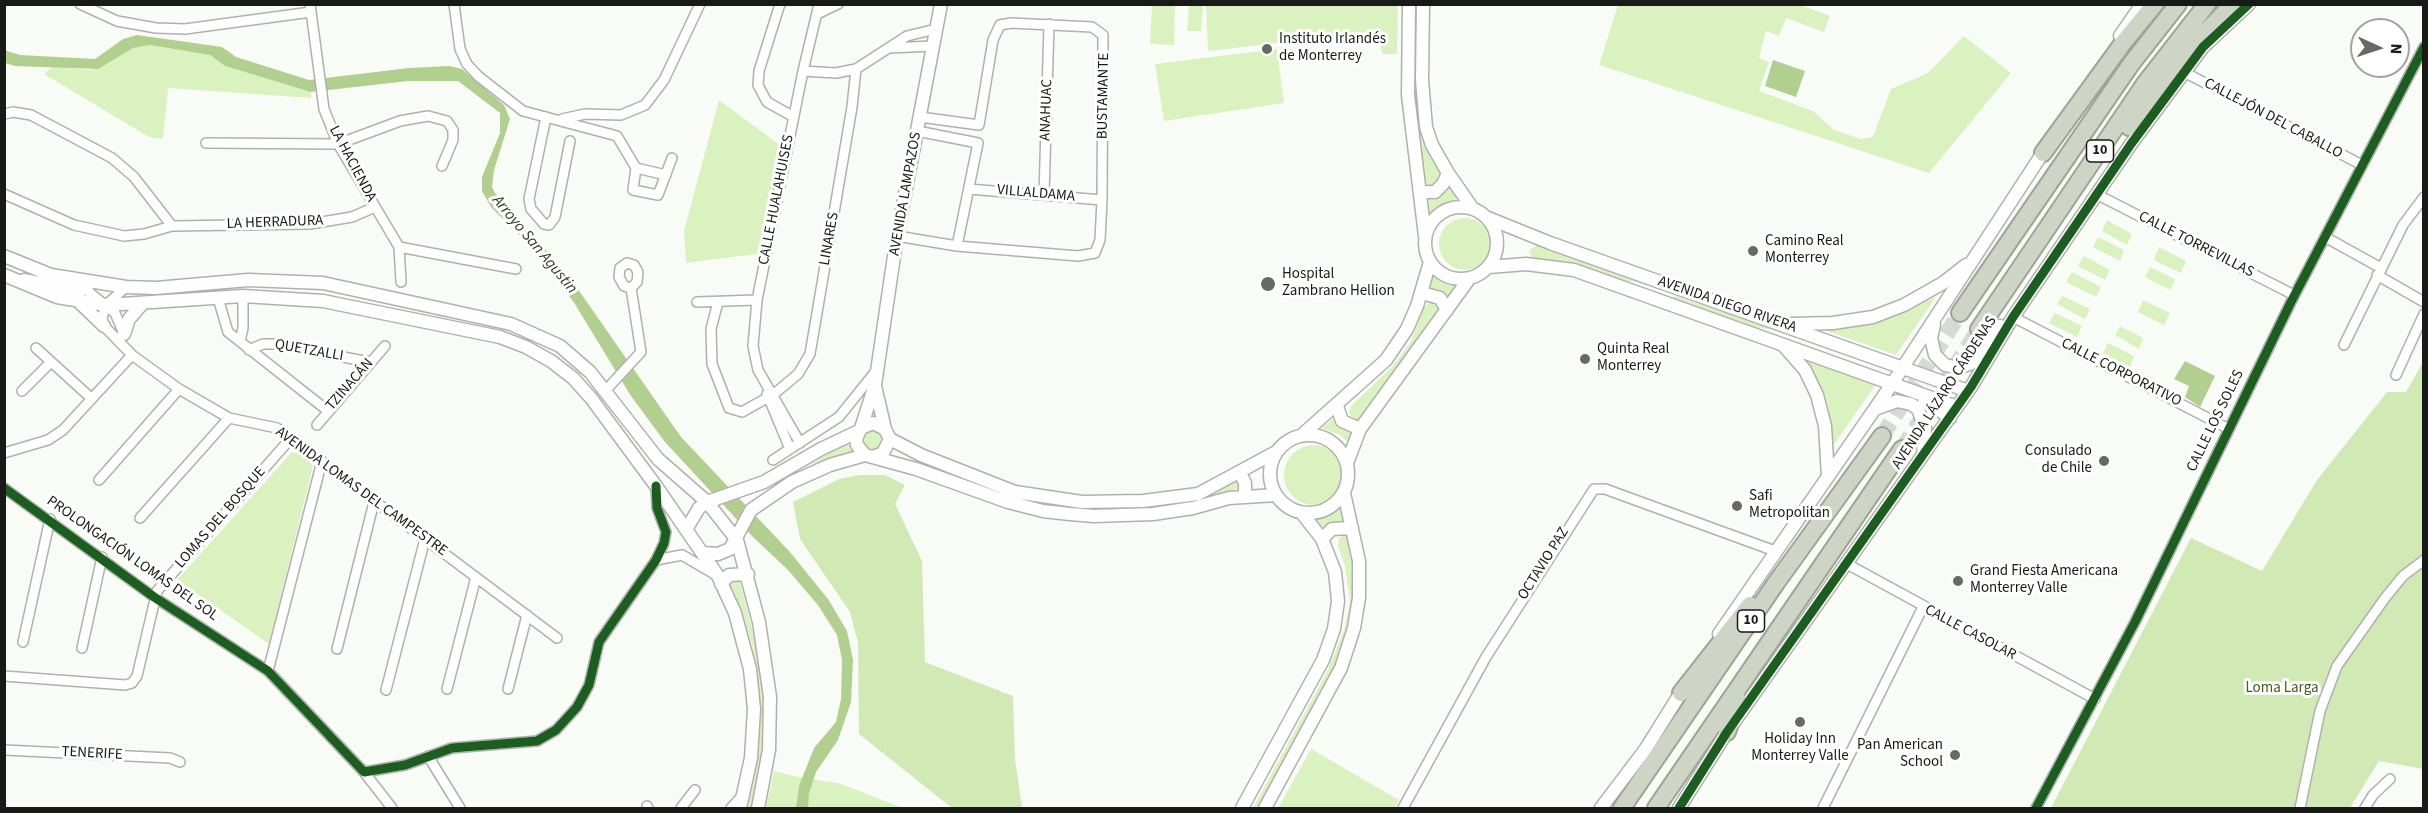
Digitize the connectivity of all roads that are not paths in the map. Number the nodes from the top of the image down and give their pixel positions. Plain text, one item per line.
1 (80, 4) edge
2 (454, 4) edge
3 (700, 4) edge
4 (780, 4) edge
5 (838, 4) edge
6 (941, 4) edge
7 (1409, 4) edge
8 (1423, 4) edge
9 (2142, 4) edge
10 (2154, 4) edge
11 (2166, 4) edge
12 (2178, 4) edge
13 (2207, 4) edge
14 (2248, 4) edge
15 (310, 8) edge
16 (2230, 8) edge
17 (818, 9) edge
18 (1049, 24) junction
19 (936, 29) junction
20 (933, 46) junction
21 (2203, 46) junction
22 (2424, 47) edge
23 (889, 48) junction
24 (2132, 64) junction
25 (856, 69) junction
26 (803, 71) junction
27 (2184, 72) junction
28 (2097, 80) junction
29 (4, 114) edge
30 (546, 117) junction
31 (794, 117) junction
32 (920, 117) junction
33 (562, 119) junction
34 (917, 131) junction
35 (570, 141) dead end
36 (206, 143) dead end
37 (338, 144) junction
38 (2043, 153) junction
39 (672, 158) dead end
40 (2362, 165) junction
41 (442, 166) dead end
42 (636, 168) junction
43 (1448, 173) junction
44 (666, 175) junction
45 (969, 189) junction
46 (1420, 192) junction
47 (4, 194) edge
48 (2041, 194) junction
49 (1044, 195) junction
50 (2098, 195) junction
51 (2424, 197) edge
52 (1102, 200) junction
53 (375, 207) junction
54 (1473, 209) junction
55 (1488, 218) junction
56 (172, 226) junction
57 (897, 236) junction
58 (1425, 236) junction
59 (2325, 237) junction
60 (957, 246) junction
61 (399, 247) junction
62 (4, 256) edge
63 (1974, 259) junction
64 (1430, 262) junction
65 (1489, 267) junction
66 (516, 270) dead end
67 (2379, 271) junction
68 (9, 277) edge
69 (1469, 279) junction
70 (83, 282) junction
71 (401, 282) dead end
72 (126, 287) junction
73 (632, 288) dead end
74 (349, 289) junction
75 (1422, 293) junction
76 (2001, 295) junction
77 (2294, 295) junction
78 (243, 296) junction
79 (218, 298) junction
80 (76, 300) junction
81 (757, 300) junction
82 (697, 302) dead end
83 (718, 302) junction
84 (2424, 302) edge
85 (142, 304) junction
86 (106, 305) junction
87 (346, 305) junction
88 (1447, 310) junction
89 (1960, 313) tunnel mouth
90 (2424, 314) edge
91 (243, 315) junction
92 (1937, 316) junction
93 (224, 317) junction
94 (2013, 317) junction
95 (1782, 324) junction
96 (104, 326) junction
97 (1979, 329) tunnel mouth
98 (124, 334) junction
99 (240, 341) junction
100 (1783, 345) junction
101 (2344, 345) dead end
102 (385, 346) dead end
103 (36, 348) dead end
104 (249, 350) junction
105 (129, 351) junction
106 (51, 362) junction
107 (369, 362) junction
108 (1902, 367) junction
109 (876, 371) junction
110 (2396, 375) dead end
111 (1893, 384) junction
112 (874, 385) junction
113 (179, 389) junction
114 (606, 390) junction
115 (22, 391) dead end
116 (1913, 391) junction
117 (1968, 391) junction
118 (771, 396) junction
119 (91, 398) junction
120 (1337, 406) junction
121 (1957, 407) junction
122 (1874, 410) junction
123 (328, 411) junction
124 (229, 418) junction
125 (1950, 418) junction
126 (317, 425) dead end
127 (1360, 429) junction
128 (2229, 429) junction
129 (860, 430) junction
130 (887, 434) junction
131 (1303, 434) junction
132 (1882, 436) tunnel mouth
133 (291, 438) junction
134 (800, 442) junction
135 (790, 449) junction
136 (1902, 449) tunnel mouth
137 (1276, 452) junction
138 (4, 453) edge
139 (870, 456) junction
140 (1923, 456) junction
141 (773, 460) dead end
142 (322, 461) junction
143 (1347, 463) junction
144 (1240, 473) junction
145 (1828, 477) junction
146 (99, 480) dead end
147 (683, 483) junction
148 (656, 486) junction
149 (4, 488) edge
150 (1344, 493) junction
151 (1245, 495) junction
152 (1276, 495) junction
153 (665, 500) junction
154 (374, 502) junction
155 (707, 502) junction
156 (1301, 512) junction
157 (140, 518) dead end
158 (50, 519) junction
159 (687, 528) junction
160 (1352, 528) junction
161 (425, 539) junction
162 (1322, 539) junction
163 (737, 540) junction
164 (1775, 551) junction
165 (704, 553) junction
166 (102, 556) junction
167 (656, 560) junction
168 (2424, 560) edge
169 (1848, 564) junction
170 (748, 574) junction
171 (476, 577) junction
172 (720, 580) junction
173 (1776, 584) junction
174 (154, 597) junction
175 (1923, 607) junction
176 (526, 615) junction
177 (557, 638) dead end
178 (1770, 641) junction
179 (23, 642) dead end
180 (81, 648) dead end
181 (337, 649) dead end
182 (268, 671) junction
183 (4, 676) edge
184 (447, 689) dead end
185 (508, 689) dead end
186 (386, 690) dead end
187 (1681, 693) junction
188 (2095, 699) junction
189 (1728, 732) junction
190 (4, 750) edge
191 (428, 756) junction
192 (180, 762) dead end
193 (364, 772) junction
194 (2390, 779) dead end
195 (695, 790) dead end
196 (744, 794) junction
197 (392, 808) edge
198 (460, 808) edge
199 (681, 808) edge
200 (731, 808) edge
201 (740, 808) edge
202 (758, 808) edge
203 (1242, 808) edge
204 (1265, 808) edge
205 (1402, 808) edge
206 (1601, 808) edge
207 (1622, 808) edge
208 (1656, 808) edge
209 (1679, 808) edge
210 (1823, 808) edge
211 (2037, 808) edge
212 (2300, 808) edge
213 (2365, 808) edge

1 - 15 street
2 - 30 street
3 - 33 street
4 - 31 street
5 - 17 street, CALLE HUALAHUISES
6 - 19 street, AVENIDA LAMPAZOS
7 - 46 street
8 - 43 street
9 - 38 street
10 - 28 highway
11 - 24 highway
12 - 24 highway, AVENIDA LÁZARO CÁRDENAS / 10
13 - 76 highway, AVENIDA LÁZARO CÁRDENAS / 10
14 - 21 street, AVENIDA LÁZARO CÁRDENAS
15 - 37 street, LA HACIENDA
16 - 21 highway
16 - 76 highway
17 - 26 street, CALLE HUALAHUISES
18 - 32 street, BUSTAMANTE
18 - 49 street, ANAHUAC
18 - 52 street, BUSTAMANTE
19 - 20 street, AVENIDA LAMPAZOS
19 - 23 street
20 - 23 street
20 - 32 street, AVENIDA LAMPAZOS
21 - 27 street, AVENIDA LÁZARO CÁRDENAS
22 - 40 street, CALLE LOS SOLES
23 - 25 street
24 - 48 highway, AVENIDA LÁZARO CÁRDENAS / 10
25 - 26 street
25 - 118 street, LINARES
26 - 31 street, CALLE HUALAHUISES
27 - 40 street, CALLEJÓN DEL CABALLO
27 - 50 street, AVENIDA LÁZARO CÁRDENAS
28 - 38 highway
28 - 48 highway
29 - 56 street
30 - 33 street
30 - 35 street
31 - 81 street, CALLE HUALAHUISES
32 - 34 street, AVENIDA LAMPAZOS
33 - 42 street
34 - 45 street
34 - 57 street, AVENIDA LAMPAZOS
36 - 37 street
37 - 41 street
37 - 53 street, LA HACIENDA
38 - 63 street
39 - 44 street
40 - 59 street, CALLE LOS SOLES
42 - 44 street
42 - 44 street
43 - 46 street
43 - 54 street
45 - 49 street, VILLALDAMA
45 - 60 street
46 - 58 street
47 - 56 street, LA HERRADURA
48 - 89 highway, AVENIDA LÁZARO CÁRDENAS / 10
49 - 52 street, VILLALDAMA
50 - 77 street, CALLE TORREVILLAS
50 - 94 street, AVENIDA LÁZARO CÁRDENAS
51 - 67 street
52 - 60 street, BUSTAMANTE
53 - 56 street, LA HERRADURA
53 - 61 street, LA HACIENDA
54 - 55 street
54 - 58 street
55 - 65 street
55 - 95 street, AVENIDA DIEGO RIVERA
57 - 60 street, BUSTAMANTE
57 - 109 street, AVENIDA LAMPAZOS
58 - 64 street
59 - 67 street
59 - 77 street, CALLE LOS SOLES
61 - 66 street
61 - 71 street
62 - 70 street
63 - 92 street
63 - 95 street
64 - 69 street
64 - 75 street
65 - 69 street
65 - 100 street, AVENIDA DIEGO RIVERA
67 - 84 street
67 - 101 street
68 - 70 street
68 - 80 street
69 - 88 street
70 - 72 street
70 - 86 street
72 - 74 street
72 - 86 street
73 - 114 street
74 - 87 street
74 - 114 street
75 - 88 street
75 - 120 street
76 - 97 highway, AVENIDA LÁZARO CÁRDENAS / 10
77 - 128 street, CALLE LOS SOLES
78 - 79 street
78 - 87 street
78 - 91 street
79 - 85 street
79 - 93 street, QUETZALLI
80 - 86 street
80 - 96 street
81 - 83 street
81 - 118 street, CALLE HUALAHUISES
82 - 83 street
83 - 118 street, LINARES
85 - 86 street
85 - 98 street
86 - 96 street
86 - 98 street
87 - 148 street
88 - 127 street
90 - 110 street
91 - 93 street
91 - 99 street
92 - 94 street
92 - 108 street
93 - 99 street, QUETZALLI
94 - 117 street, AVENIDA LÁZARO CÁRDENAS
94 - 128 street, CALLE CORPORATIVO
95 - 108 street, AVENIDA DIEGO RIVERA
96 - 105 street, AVENIDA LOMAS DEL CAMPESTRE
98 - 105 street
99 - 104 street, QUETZALLI
100 - 111 street, AVENIDA DIEGO RIVERA
100 - 145 street
102 - 107 street, TZINACÁN
103 - 106 street
104 - 107 street, QUETZALLI
104 - 123 street, QUETZALLI
105 - 113 street, AVENIDA LOMAS DEL CAMPESTRE
105 - 119 street
106 - 115 street
106 - 119 street
107 - 123 street, TZINACÁN
108 - 111 street
108 - 117 street, AVENIDA DIEGO RIVERA
109 - 112 street, AVENIDA LAMPAZOS
109 - 134 street
111 - 116 street, AVENIDA DIEGO RIVERA
111 - 122 street
112 - 129 street, AVENIDA LAMPAZOS
112 - 130 street, AVENIDA LAMPAZOS
113 - 124 street, AVENIDA LOMAS DEL CAMPESTRE
113 - 146 street
114 - 147 street
116 - 121 street, AVENIDA DIEGO RIVERA
116 - 125 street
117 - 121 street, AVENIDA LÁZARO CÁRDENAS
118 - 134 street, CALLE HUALAHUISES
118 - 135 street, CALLE HUALAHUISES
119 - 138 street
120 - 127 street
120 - 131 street
121 - 125 street, AVENIDA LÁZARO CÁRDENAS
122 - 140 street
122 - 145 street
123 - 126 street, TZINACÁN
124 - 133 street, AVENIDA LOMAS DEL CAMPESTRE
124 - 157 street
125 - 140 street, AVENIDA LÁZARO CÁRDENAS
127 - 143 street
128 - 188 street, CALLE LOS SOLES
129 - 130 street
129 - 139 street
129 - 155 street
130 - 139 street
130 - 144 street
131 - 137 street
131 - 143 street
132 - 173 highway, AVENIDA LÁZARO CÁRDENAS / 10
133 - 142 street, AVENIDA LOMAS DEL CAMPESTRE
133 - 174 street, LOMAS DEL BOSQUE
134 - 135 street
135 - 141 street
136 - 178 highway, AVENIDA LÁZARO CÁRDENAS / 10
137 - 144 street
137 - 152 street
139 - 151 street
139 - 163 street
140 - 169 street, AVENIDA LÁZARO CÁRDENAS
142 - 154 street, AVENIDA LOMAS DEL CAMPESTRE
142 - 182 street
143 - 150 street
144 - 151 street
145 - 164 street
147 - 153 street
147 - 155 street
148 - 153 street
148 - 167 street
149 - 158 street, PROLONGACIÓN LOMAS DEL SOL
150 - 156 street
150 - 160 street
151 - 152 street
152 - 156 street
153 - 159 street
154 - 161 street, AVENIDA LOMAS DEL CAMPESTRE
154 - 181 street
155 - 159 street
155 - 163 street
156 - 162 street
158 - 166 street, PROLONGACIÓN LOMAS DEL SOL
158 - 179 street
159 - 165 street
160 - 162 street
160 - 204 street
161 - 171 street, AVENIDA LOMAS DEL CAMPESTRE
161 - 186 street
162 - 203 street
163 - 165 street
163 - 170 street
164 - 187 street
164 - 205 street, OCTAVIO PAZ
165 - 172 street
166 - 174 street, PROLONGACIÓN LOMAS DEL SOL
166 - 180 street
167 - 172 street
167 - 191 street
168 - 212 street
169 - 175 street, CALLE CASOLAR
169 - 189 street, AVENIDA LÁZARO CÁRDENAS
170 - 172 street
170 - 202 street
171 - 176 street, AVENIDA LOMAS DEL CAMPESTRE
171 - 184 street
172 - 196 street
173 - 187 highway
173 - 207 highway, AVENIDA LÁZARO CÁRDENAS / 10
174 - 182 street, PROLONGACIÓN LOMAS DEL SOL
174 - 183 street, LOMAS DEL BOSQUE
175 - 188 street, CALLE CASOLAR
175 - 210 street
176 - 177 street, AVENIDA LOMAS DEL CAMPESTRE
176 - 185 street
178 - 189 highway
178 - 208 highway, AVENIDA LÁZARO CÁRDENAS / 10
182 - 193 street, PROLONGACIÓN LOMAS DEL SOL
187 - 206 street
188 - 211 street, CALLE LOS SOLES
189 - 209 street, AVENIDA LÁZARO CÁRDENAS
190 - 192 street, TENERIFE
191 - 193 street
191 - 198 street
193 - 197 street, PROLONGACIÓN LOMAS DEL SOL
194 - 213 street
195 - 199 street
196 - 200 street
196 - 201 street

